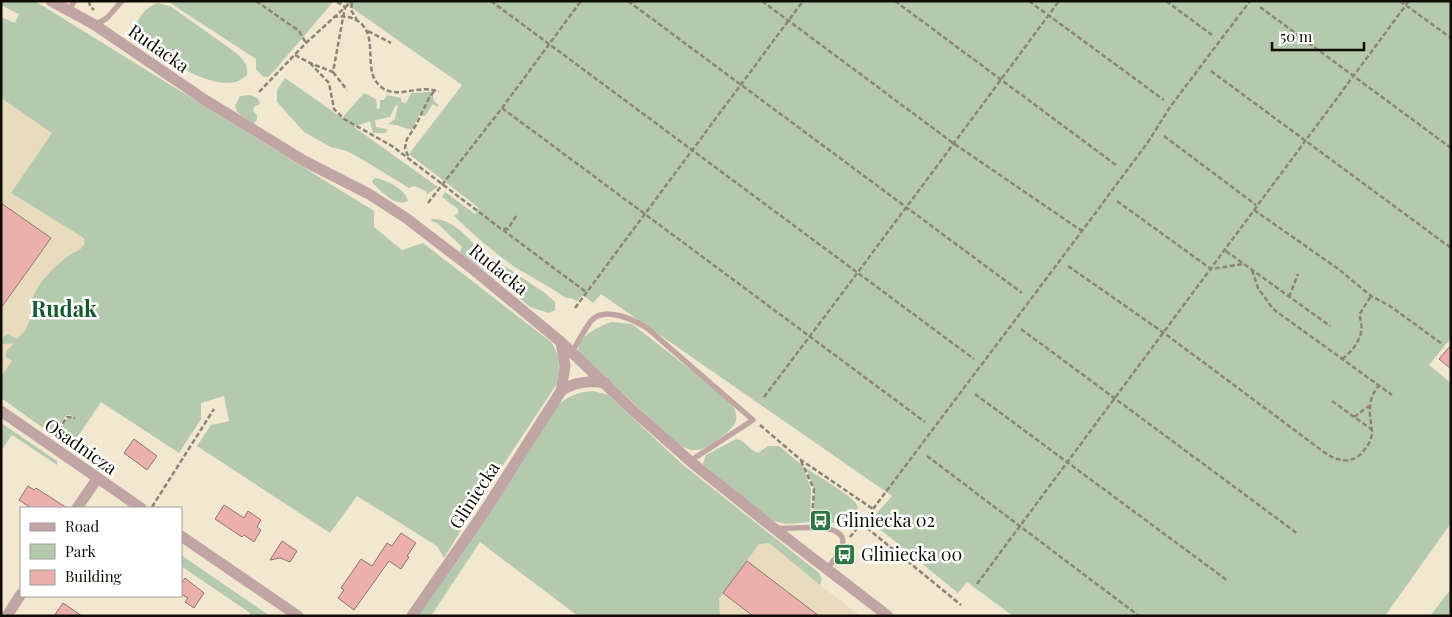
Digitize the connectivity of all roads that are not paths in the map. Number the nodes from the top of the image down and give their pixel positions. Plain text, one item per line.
1 (51, 1) edge
2 (122, 1) edge
3 (71, 6) edge
4 (96, 25) junction
5 (561, 342) junction
6 (572, 352) junction
7 (605, 383) junction
8 (561, 391) junction
9 (1, 411) edge
10 (690, 461) junction
11 (97, 479) junction
12 (78, 507) edge
13 (139, 507) edge
14 (771, 526) junction
15 (182, 537) edge
16 (827, 569) junction
17 (20, 596) edge
18 (7, 616) edge
19 (298, 616) edge
20 (412, 616) edge
21 (888, 616) edge

1 - 3 street, Rudacka
2 - 4 lane
3 - 4 street, Rudacka
4 - 5 street, Rudacka
5 - 6 street, Rudacka
5 - 8 street, Gliniecka
6 - 7 street, Rudacka
6 - 10 lane
7 - 8 street
7 - 10 street, Rudacka
8 - 20 street, Gliniecka
9 - 11 street, Osadnicza
10 - 14 street, Rudacka
11 - 12 street
11 - 13 street, Osadnicza
14 - 16 street, Rudacka
14 - 16 lane
15 - 19 street
16 - 21 street, Rudacka
17 - 18 street

